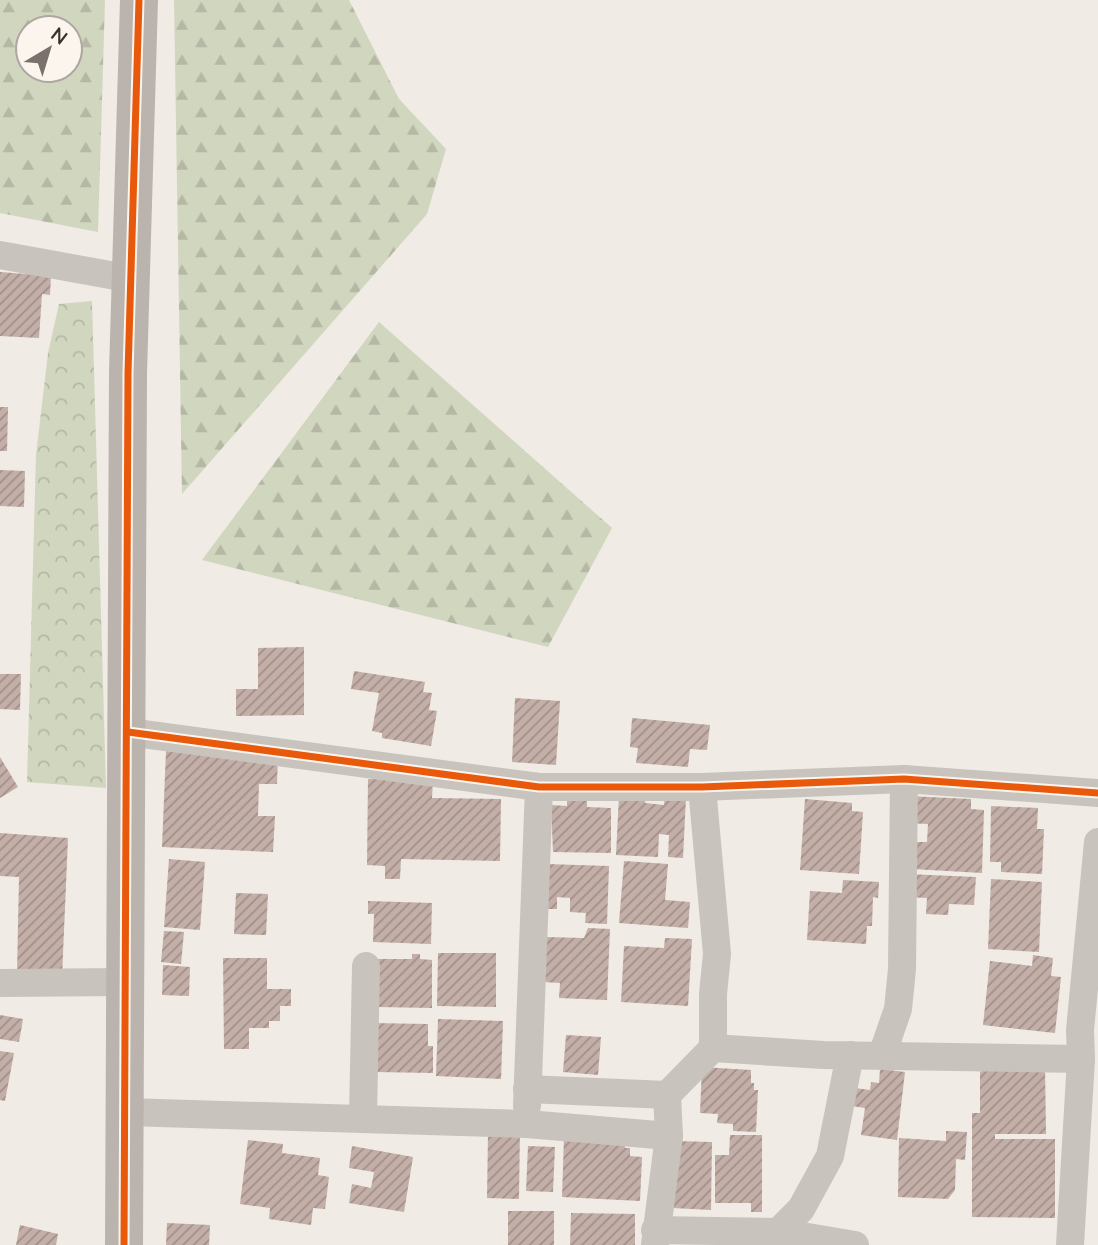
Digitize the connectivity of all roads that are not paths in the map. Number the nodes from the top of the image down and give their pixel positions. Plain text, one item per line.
1 (139, 0) edge
2 (0, 255) edge
3 (132, 279) junction
4 (128, 732) junction
5 (904, 779) junction
6 (538, 787) junction
7 (702, 787) junction
8 (1098, 793) edge
9 (1098, 842) edge
10 (366, 965) dead end
11 (1092, 979) edge
12 (126, 982) junction
13 (0, 984) edge
14 (713, 1048) junction
15 (850, 1055) junction
16 (882, 1055) junction
17 (1081, 1059) junction
18 (527, 1089) junction
19 (667, 1095) junction
20 (126, 1112) junction
21 (363, 1118) junction
22 (527, 1124) junction
23 (669, 1136) junction
24 (1087, 1168) edge
25 (778, 1232) junction
26 (655, 1237) edge
27 (124, 1245) edge
28 (855, 1245) edge
29 (1070, 1245) edge

1 - 3 street
2 - 3 street
3 - 4 street
4 - 6 street
4 - 12 street
5 - 7 street
5 - 8 street
5 - 16 street
6 - 7 street
6 - 18 street
7 - 14 street
9 - 11 street
10 - 21 street
11 - 17 street
12 - 13 street
12 - 20 street
14 - 15 street
14 - 19 street
15 - 16 street
15 - 25 street
16 - 17 street
17 - 24 street
18 - 19 street
18 - 22 street
19 - 23 street
20 - 21 street
20 - 27 street
21 - 22 street
22 - 23 street
23 - 26 street
24 - 29 street
25 - 26 street
25 - 28 street

